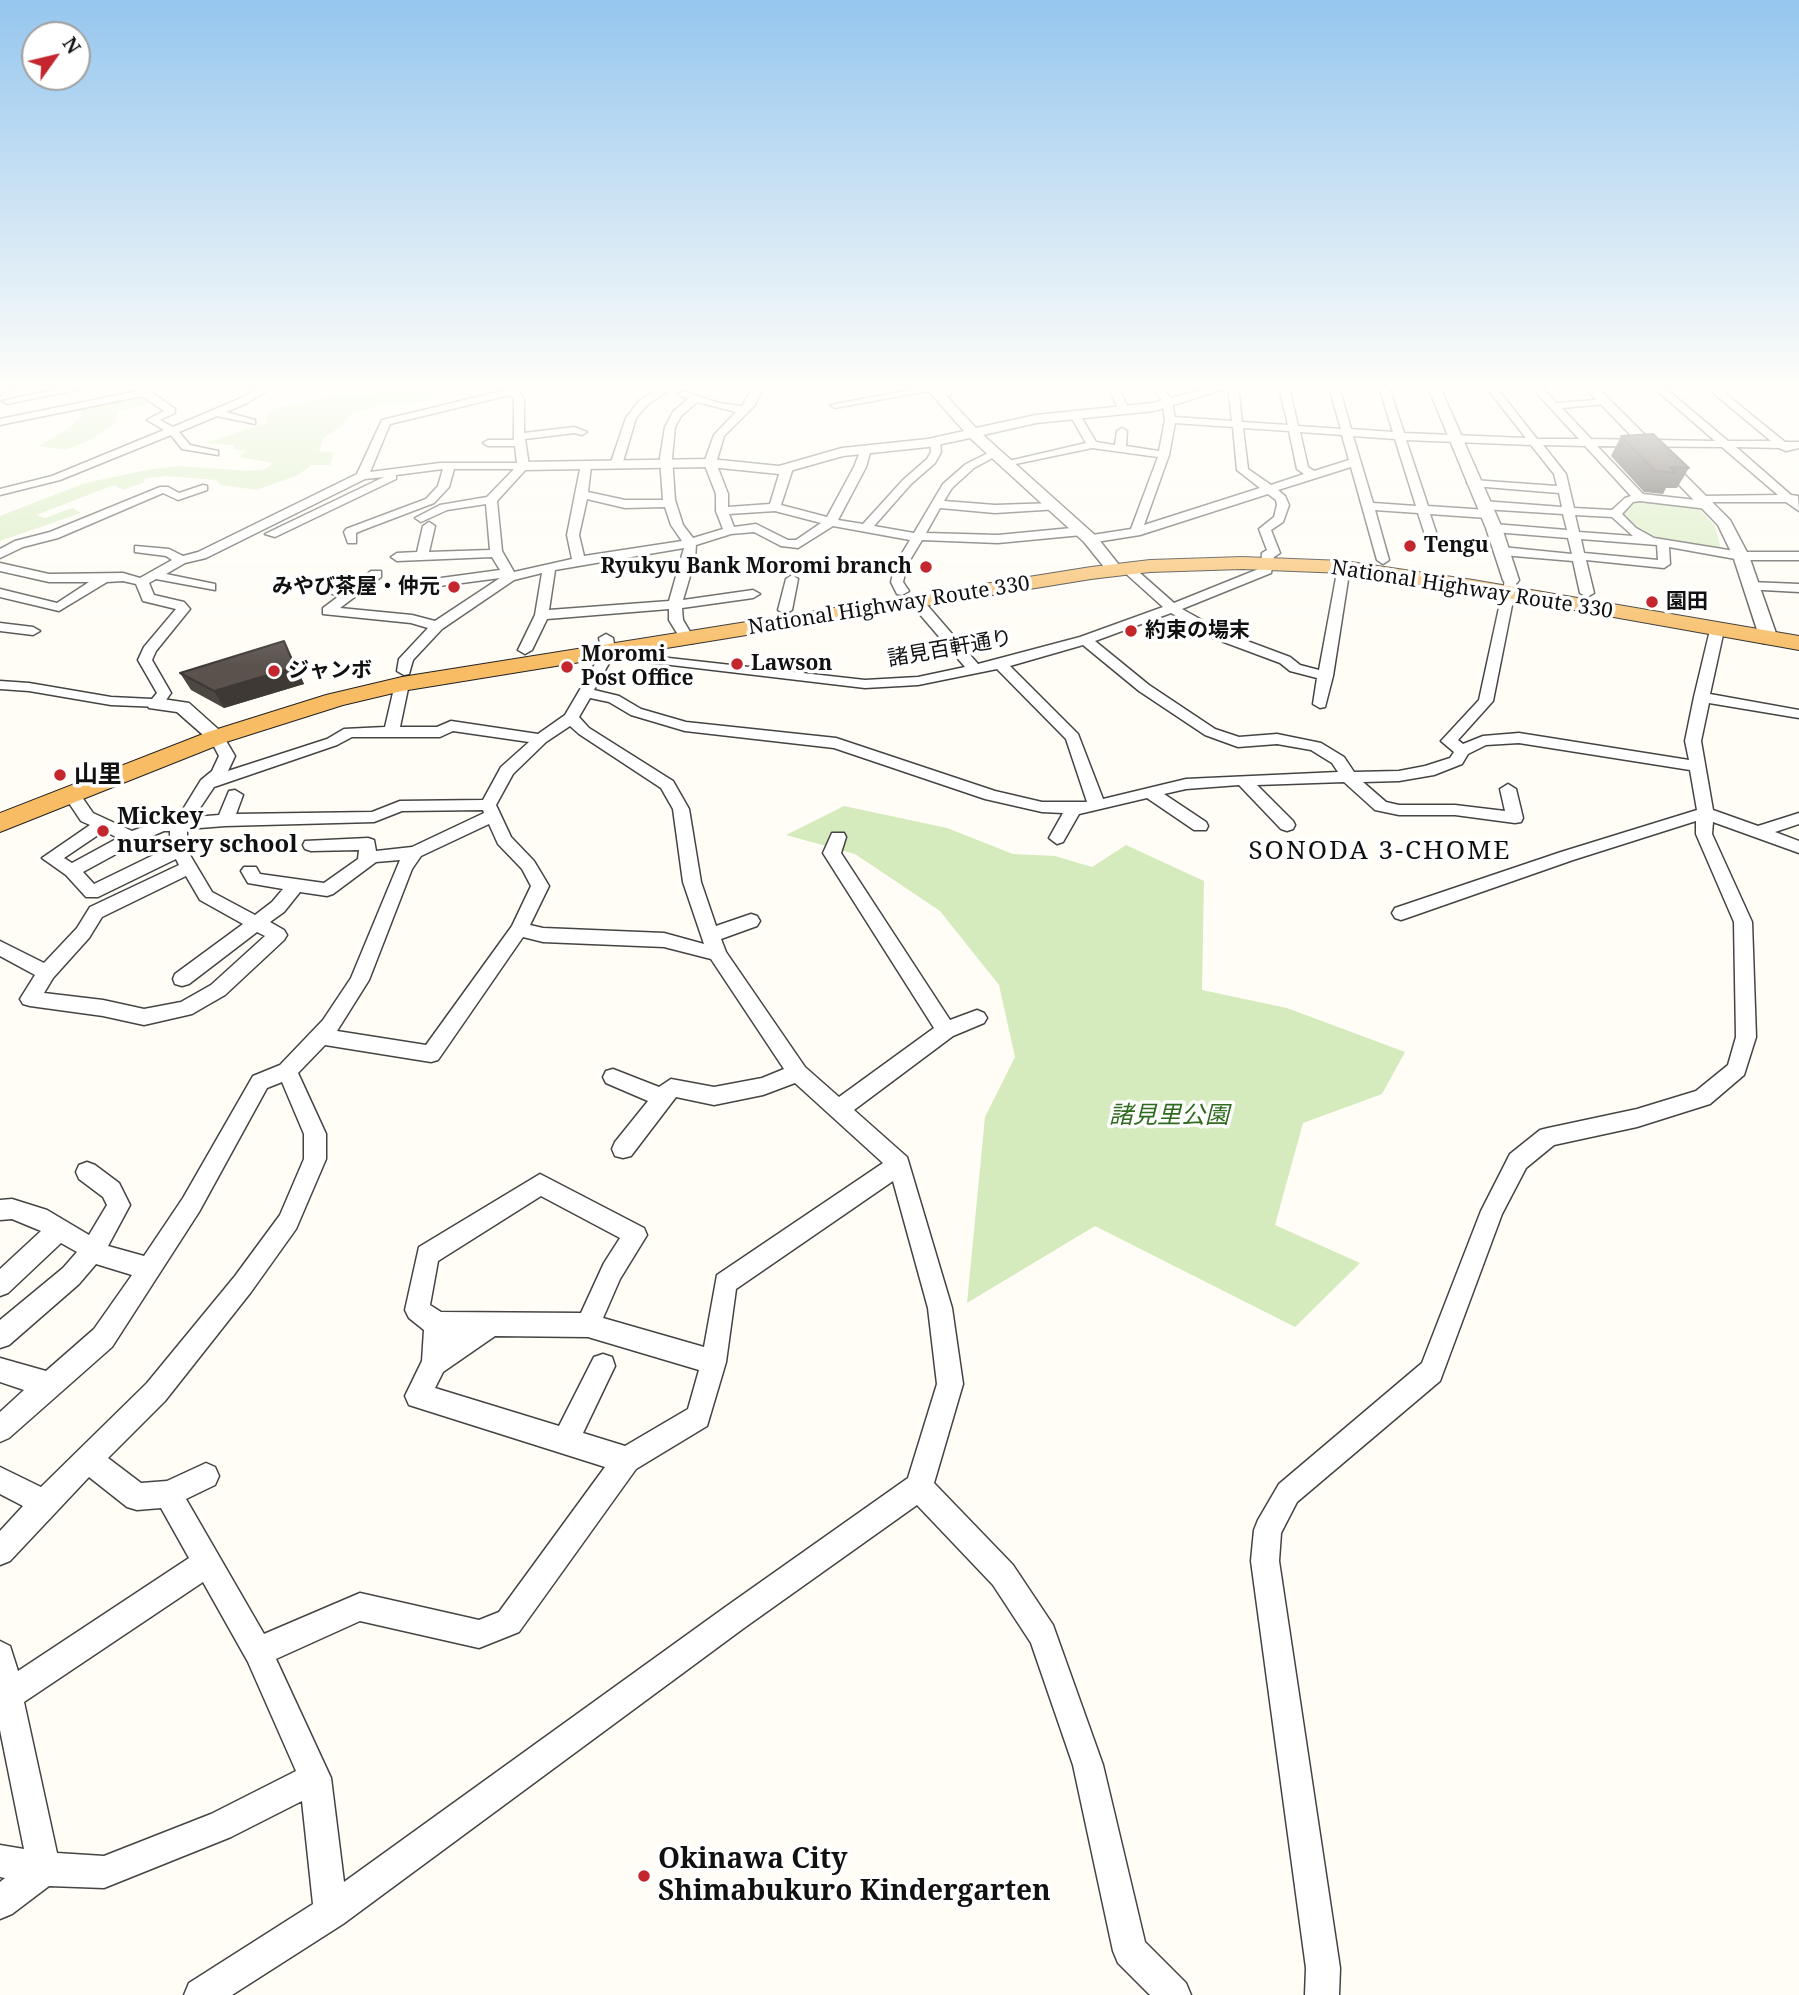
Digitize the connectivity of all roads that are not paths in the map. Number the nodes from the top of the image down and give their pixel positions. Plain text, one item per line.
1 (48, 480) edge
2 (351, 480) edge
3 (384, 480) edge
4 (447, 480) edge
5 (510, 480) edge
6 (584, 480) edge
7 (668, 480) edge
8 (717, 480) edge
9 (783, 480) edge
10 (853, 480) edge
11 (908, 480) edge
12 (954, 480) edge
13 (1025, 480) edge
14 (1155, 480) edge
15 (1253, 480) edge
16 (1298, 480) edge
17 (1360, 480) edge
18 (1415, 480) edge
19 (1473, 480) edge
20 (1562, 480) edge
21 (1623, 480) edge
22 (1683, 480) edge
23 (1772, 480) edge
24 (1474, 483) junction
25 (203, 488) dead end
26 (1271, 490) junction
27 (1564, 490) junction
28 (0, 492) edge
29 (583, 494) junction
30 (1639, 497) junction
31 (1794, 498) edge
32 (310, 499) junction
33 (491, 500) junction
34 (1704, 502) junction
35 (670, 503) junction
36 (936, 504) junction
37 (328, 506) junction
38 (775, 506) junction
39 (1368, 506) junction
40 (1055, 507) junction
41 (1799, 508) edge
42 (1425, 510) junction
43 (1569, 510) junction
44 (722, 511) junction
45 (1615, 514) junction
46 (1488, 515) junction
47 (831, 522) junction
48 (366, 523) junction
49 (429, 526) dead end
50 (866, 528) junction
51 (726, 532) junction
52 (1136, 532) junction
53 (271, 534) dead end
54 (1575, 534) junction
55 (1086, 535) junction
56 (917, 536) junction
57 (1432, 538) dead end
58 (352, 540) dead end
59 (690, 543) junction
60 (1661, 543) junction
61 (732, 547) dead end
62 (139, 549) dead end
63 (1502, 551) junction
64 (497, 553) junction
65 (0, 554) edge
66 (422, 556) junction
67 (1741, 556) junction
68 (1799, 556) edge
69 (397, 557) dead end
70 (1271, 557) junction
71 (1579, 557) junction
72 (186, 559) junction
73 (1383, 560) junction
74 (579, 561) junction
75 (220, 563) dead end
76 (1117, 566) junction
77 (0, 567) edge
78 (1344, 567) junction
79 (549, 568) junction
80 (376, 574) dead end
81 (509, 575) junction
82 (104, 578) junction
83 (148, 578) junction
84 (792, 579) dead end
85 (424, 584) dead end
86 (1751, 586) junction
87 (210, 587) dead end
88 (1511, 587) junction
89 (1799, 587) edge
90 (320, 588) dead end
91 (0, 593) edge
92 (1587, 593) junction
93 (349, 594) junction
94 (753, 594) dead end
95 (909, 596) junction
96 (1172, 608) junction
97 (785, 610) junction
98 (542, 615) junction
99 (681, 624) junction
100 (437, 626) junction
101 (0, 627) edge
102 (1717, 630) junction
103 (1799, 630) edge
104 (33, 631) dead end
105 (1766, 632) junction
106 (1085, 640) junction
107 (1799, 643) edge
108 (608, 645) junction
109 (525, 650) junction
110 (1000, 664) junction
111 (975, 670) junction
112 (1326, 676) junction
113 (403, 677) junction
114 (0, 685) edge
115 (587, 693) junction
116 (1701, 696) junction
117 (156, 704) junction
118 (1320, 704) dead end
119 (1799, 714) edge
120 (571, 718) junction
121 (211, 731) junction
122 (391, 732) junction
123 (541, 740) junction
124 (1462, 751) junction
125 (1697, 766) junction
126 (1350, 779) junction
127 (1243, 780) junction
128 (207, 783) junction
129 (403, 788) dead end
130 (1508, 789) dead end
131 (71, 794) junction
132 (1152, 794) junction
133 (235, 795) dead end
134 (0, 806) edge
135 (407, 806) junction
136 (1097, 806) junction
137 (1074, 809) junction
138 (490, 810) junction
139 (1705, 813) junction
140 (350, 817) junction
141 (1799, 818) edge
142 (225, 820) junction
143 (0, 823) edge
144 (103, 824) junction
145 (183, 824) junction
146 (1287, 825) dead end
147 (1200, 826) dead end
148 (1757, 832) junction
149 (838, 837) dead end
150 (132, 838) junction
151 (1057, 838) dead end
152 (336, 844) junction
153 (311, 845) dead end
154 (1799, 846) edge
155 (179, 850) junction
156 (415, 852) junction
157 (366, 861) junction
158 (188, 868) junction
159 (72, 871) junction
160 (250, 871) dead end
161 (296, 885) junction
162 (1401, 913) dead end
163 (751, 921) dead end
164 (255, 923) junction
165 (519, 929) junction
166 (714, 945) junction
167 (0, 948) edge
168 (46, 973) junction
169 (182, 979) dead end
170 (977, 1018) dead end
171 (946, 1030) junction
172 (320, 1037) junction
173 (287, 1070) junction
174 (797, 1073) junction
175 (613, 1077) dead end
176 (663, 1098) junction
177 (838, 1110) junction
178 (623, 1149) dead end
179 (899, 1164) junction
180 (87, 1172) dead end
181 (0, 1210) edge
182 (59, 1229) junction
183 (92, 1251) junction
184 (149, 1269) junction
185 (0, 1285) edge
186 (437, 1324) junction
187 (492, 1325) junction
188 (588, 1325) junction
189 (0, 1336) edge
190 (714, 1362) junction
191 (434, 1363) junction
192 (603, 1366) dead end
193 (0, 1370) edge
194 (49, 1385) junction
195 (0, 1429) edge
196 (565, 1441) junction
197 (88, 1460) junction
198 (628, 1461) junction
199 (206, 1476) dead end
200 (0, 1480) edge
201 (919, 1488) junction
202 (168, 1494) junction
203 (44, 1503) junction
204 (0, 1551) edge
205 (207, 1563) junction
206 (258, 1653) junction
207 (0, 1656) edge
208 (8, 1695) junction
209 (315, 1778) junction
210 (0, 1861) edge
211 (44, 1868) junction
212 (0, 1902) edge
213 (331, 1912) junction
214 (201, 1995) edge
215 (1174, 1995) edge
216 (1322, 1995) edge

1 - 28 street
2 - 32 street
3 - 37 street
4 - 48 street
5 - 33 street
6 - 29 street
7 - 35 street
8 - 44 street
9 - 38 street
10 - 47 street
11 - 50 street
12 - 36 street
13 - 40 street
14 - 52 street
15 - 26 street
16 - 26 street
17 - 39 street
18 - 42 street
19 - 24 street
20 - 27 street
21 - 30 street
22 - 34 street
23 - 31 street
24 - 27 street
24 - 46 street
25 - 65 street
26 - 52 street
26 - 70 street
27 - 43 street
29 - 35 street
29 - 74 street
30 - 34 street
30 - 45 street
31 - 34 street
31 - 41 street
32 - 37 street
32 - 72 street
33 - 48 street
33 - 64 street
34 - 67 street
35 - 59 street
36 - 40 street
36 - 56 street
37 - 53 street
38 - 44 street
38 - 47 street
39 - 42 street
39 - 73 street
40 - 55 street
42 - 46 street
42 - 57 street
43 - 45 street
43 - 46 street
43 - 54 street
44 - 51 street
45 - 60 street
46 - 54 street
46 - 63 street
47 - 50 street
47 - 51 street
48 - 58 street
49 - 66 street
50 - 56 street
51 - 59 street
51 - 61 street
52 - 55 street
54 - 60 street
54 - 71 street
55 - 56 street
55 - 76 street
56 - 95 street
59 - 74 street
59 - 99 street
60 - 67 street
60 - 71 street
62 - 72 street
63 - 71 street
63 - 88 street
64 - 66 street
64 - 81 street
66 - 69 street
67 - 68 street
67 - 86 street
70 - 73 highway, National Highway Route 330
70 - 76 highway, National Highway Route 330
70 - 78 highway, National Highway Route 330
70 - 96 street, 諸見百軒通り
71 - 92 street
72 - 75 street
72 - 83 street
73 - 88 highway, National Highway Route 330
74 - 79 street
76 - 95 highway, National Highway Route 330
76 - 96 street
77 - 82 street
78 - 88 highway, National Highway Route 330
78 - 112 street
79 - 81 street
79 - 98 street
80 - 93 street
81 - 85 street
81 - 100 street
82 - 83 street
82 - 91 street
83 - 87 street
83 - 117 street
84 - 97 street
86 - 89 street
86 - 105 street
88 - 92 highway, National Highway Route 330
88 - 102 highway, National Highway Route 330
88 - 124 street
90 - 93 street
92 - 105 highway, National Highway Route 330
93 - 100 street
94 - 99 street
95 - 97 highway, National Highway Route 330
95 - 99 highway, National Highway Route 330
95 - 111 street
96 - 106 street, 諸見百軒通り
96 - 112 street
97 - 99 highway, National Highway Route 330
98 - 99 street
98 - 109 street
99 - 108 highway, National Highway Route 330
100 - 113 street
101 - 104 street
102 - 105 highway, National Highway Route 330
102 - 116 street
103 - 105 highway, National Highway Route 330
105 - 107 highway, National Highway Route 330
106 - 110 street, 諸見百軒通り
106 - 126 street
108 - 109 highway, National Highway Route 330
108 - 111 street, 諸見百軒通り
108 - 113 highway, National Highway Route 330
108 - 115 street
109 - 113 highway, National Highway Route 330
110 - 111 street, 諸見百軒通り
110 - 136 street
112 - 118 street
113 - 121 highway, National Highway Route 330
113 - 122 street
114 - 117 street
115 - 120 street
115 - 137 street
116 - 119 street
116 - 125 street
117 - 121 street
120 - 123 street
120 - 166 street
121 - 128 street
121 - 131 highway, National Highway Route 330
121 - 134 highway, National Highway Route 330
122 - 123 street
122 - 128 street
123 - 138 street
124 - 125 street
124 - 126 street
125 - 139 street
126 - 127 street
126 - 130 street
127 - 132 street
127 - 146 street
128 - 145 street
129 - 135 street
131 - 143 highway, National Highway Route 330
131 - 144 street
132 - 136 street
132 - 147 street
133 - 142 street
135 - 138 street
135 - 140 street
136 - 137 street
137 - 151 street
138 - 156 street
138 - 165 street
139 - 148 street
139 - 162 street
139 - 216 street
140 - 142 street
140 - 152 street
141 - 148 street
142 - 145 street
144 - 150 street
144 - 159 street
145 - 150 street
145 - 155 street
148 - 154 street
149 - 171 street
150 - 159 street
152 - 153 street
152 - 157 street
155 - 158 street
155 - 159 street
156 - 157 street
156 - 172 street
157 - 161 street
158 - 164 street
158 - 168 street
160 - 161 street
161 - 164 street
163 - 166 street
164 - 168 street
164 - 169 street
165 - 166 street
165 - 172 street
166 - 174 street
167 - 168 street
170 - 171 street
171 - 177 street
172 - 173 street
173 - 184 street
173 - 197 street
174 - 176 street
174 - 177 street
175 - 176 street
176 - 178 street
177 - 179 street
179 - 190 street
179 - 201 street
180 - 183 street
181 - 182 street
182 - 183 street
182 - 185 street
183 - 184 street
183 - 189 street
184 - 194 street
186 - 187 street
186 - 188 street
186 - 191 street
187 - 188 street
187 - 191 street
188 - 190 street
190 - 198 street
191 - 196 street
192 - 196 street
193 - 194 street
194 - 195 street
196 - 198 street
197 - 202 street
197 - 203 street
198 - 206 street
199 - 202 street
200 - 203 street
201 - 213 street
201 - 215 street
202 - 205 street
203 - 204 street
205 - 206 street
205 - 208 street
206 - 209 street
207 - 208 street
208 - 211 street
209 - 211 street
209 - 213 street
210 - 211 street
211 - 212 street
213 - 214 street

